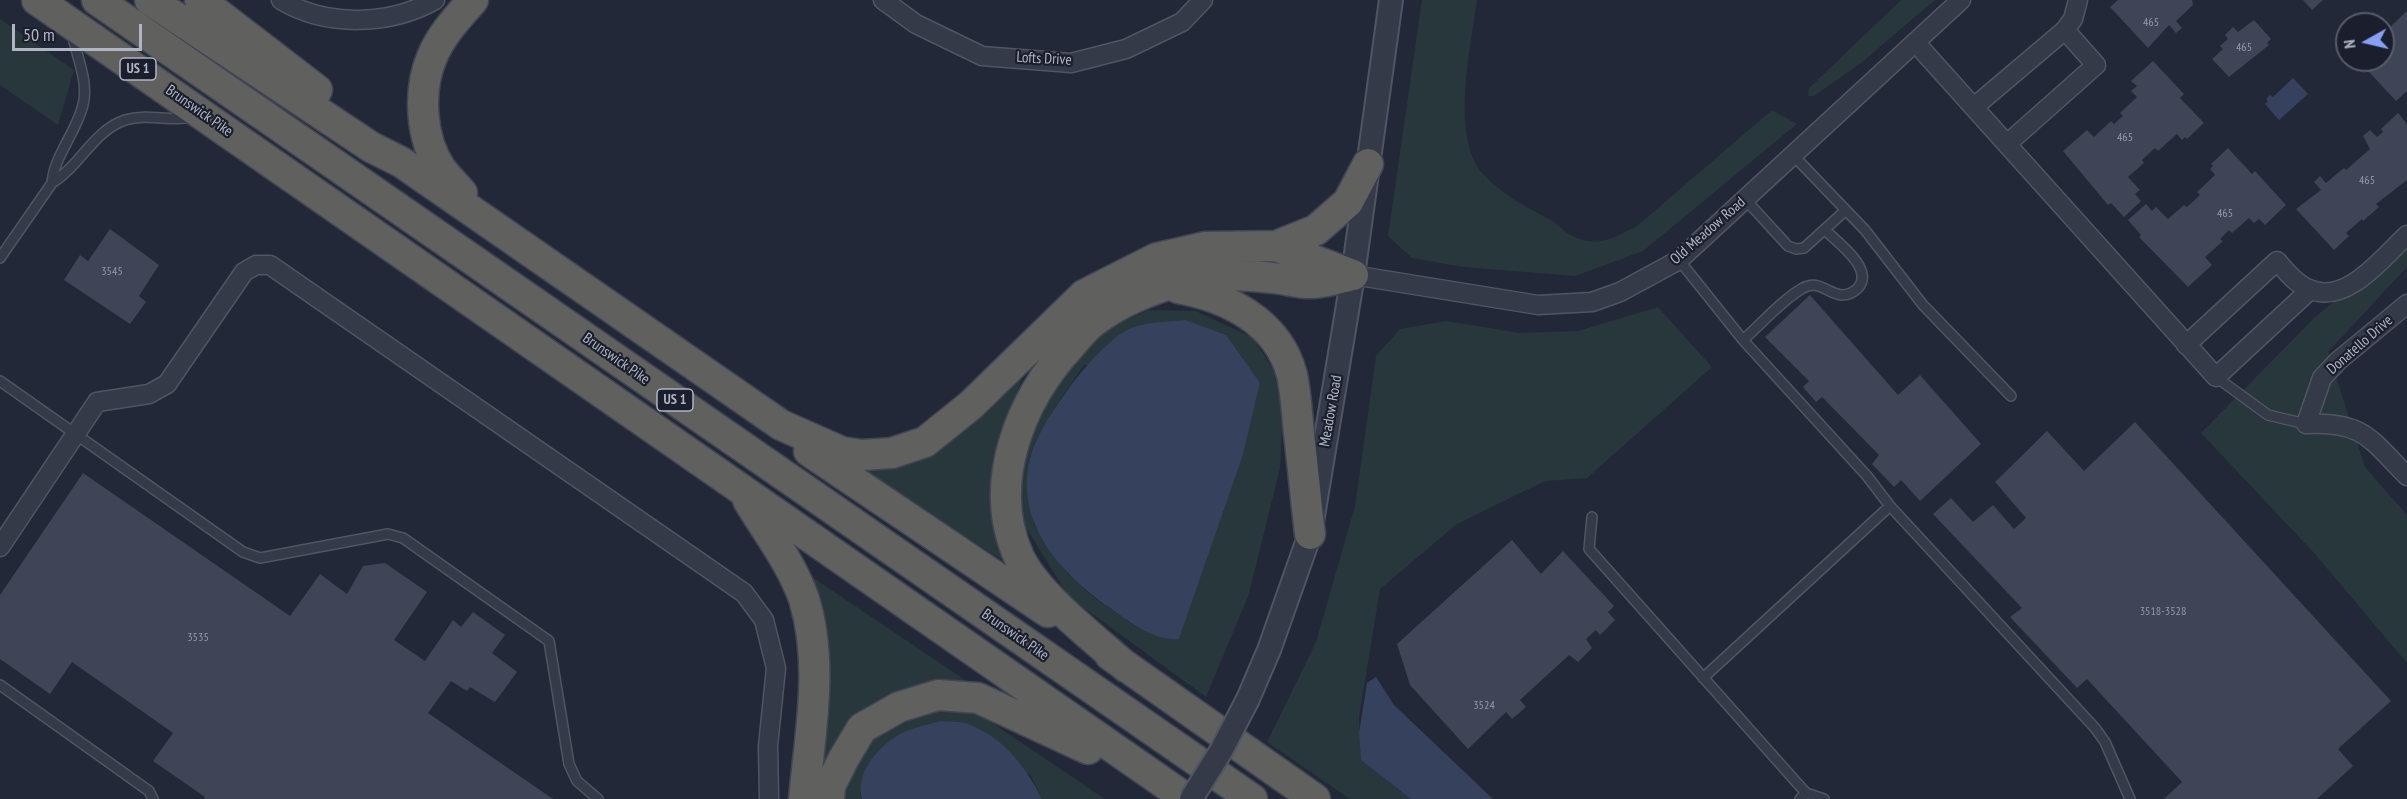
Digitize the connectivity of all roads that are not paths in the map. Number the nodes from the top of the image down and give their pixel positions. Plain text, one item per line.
1 (37, 0) edge
2 (97, 0) edge
3 (150, 0) edge
4 (200, 0) edge
5 (281, 0) edge
6 (435, 0) edge
7 (473, 0) edge
8 (883, 0) edge
9 (1203, 0) edge
10 (1391, 0) edge
11 (1961, 0) edge
12 (2078, 0) edge
13 (71, 24) junction
14 (2066, 30) junction
15 (1916, 42) junction
16 (1974, 107) junction
17 (205, 115) junction
18 (2007, 144) junction
19 (1793, 155) junction
20 (401, 162) junction
21 (1368, 164) junction
22 (52, 183) junction
23 (1744, 199) junction
24 (1846, 210) junction
25 (482, 216) junction
26 (1825, 230) junction
27 (2407, 236) edge
28 (1276, 246) junction
29 (0, 258) edge
30 (1679, 260) junction
31 (1353, 275) junction
32 (1167, 285) junction
33 (2310, 290) junction
34 (2407, 304) edge
35 (1743, 340) junction
36 (2186, 345) junction
37 (2217, 377) junction
38 (0, 381) edge
39 (2011, 396) dead end
40 (2306, 424) junction
41 (781, 426) junction
42 (77, 433) junction
43 (2407, 476) edge
44 (741, 490) junction
45 (1890, 506) junction
46 (1592, 517) dead end
47 (1310, 534) junction
48 (0, 547) edge
49 (1126, 667) junction
50 (1703, 678) junction
51 (0, 685) edge
52 (1803, 796) edge
53 (153, 799) edge
54 (598, 799) edge
55 (769, 799) edge
56 (804, 799) edge
57 (829, 799) edge
58 (1188, 799) edge
59 (1252, 799) edge
60 (1315, 799) edge
61 (1824, 799) edge
62 (2130, 799) edge

1 - 13 highway, Brunswick Pike / US 1
2 - 59 highway, Brunswick Pike / US 1
3 - 20 highway
4 - 20 highway
5 - 6 street
7 - 25 highway
8 - 9 street, Lofts Drive
10 - 21 street, Meadow Road
11 - 15 street, Old Meadow Road
12 - 14 street
13 - 17 highway, Brunswick Pike / US 1
13 - 22 lane
14 - 16 street
14 - 18 street
15 - 16 street
15 - 19 street, Old Meadow Road
16 - 18 street
17 - 22 lane
17 - 44 highway, Brunswick Pike / US 1
18 - 36 street
19 - 23 street, Old Meadow Road
19 - 24 lane
20 - 25 highway
21 - 28 highway
21 - 31 street, Meadow Road
22 - 29 lane
23 - 26 lane
23 - 30 street, Old Meadow Road
24 - 26 lane
24 - 39 lane
25 - 41 highway
26 - 35 lane
27 - 33 street
28 - 31 highway
28 - 41 highway
30 - 31 street, Old Meadow Road
30 - 35 lane
31 - 32 highway
31 - 47 street, Meadow Road
32 - 47 highway
32 - 49 highway
33 - 36 street
33 - 37 street
34 - 40 street, Donatello Drive
35 - 45 lane
36 - 37 street
37 - 40 lane
38 - 42 lane
40 - 43 street
41 - 49 highway
42 - 48 street
42 - 54 lane
42 - 55 street
44 - 56 highway
44 - 58 highway, Brunswick Pike / US 1
45 - 50 lane
45 - 62 lane
46 - 50 lane
47 - 58 street, Meadow Road, bridge
49 - 60 highway
50 - 52 lane
51 - 53 lane
52 - 61 lane
57 - 58 highway

